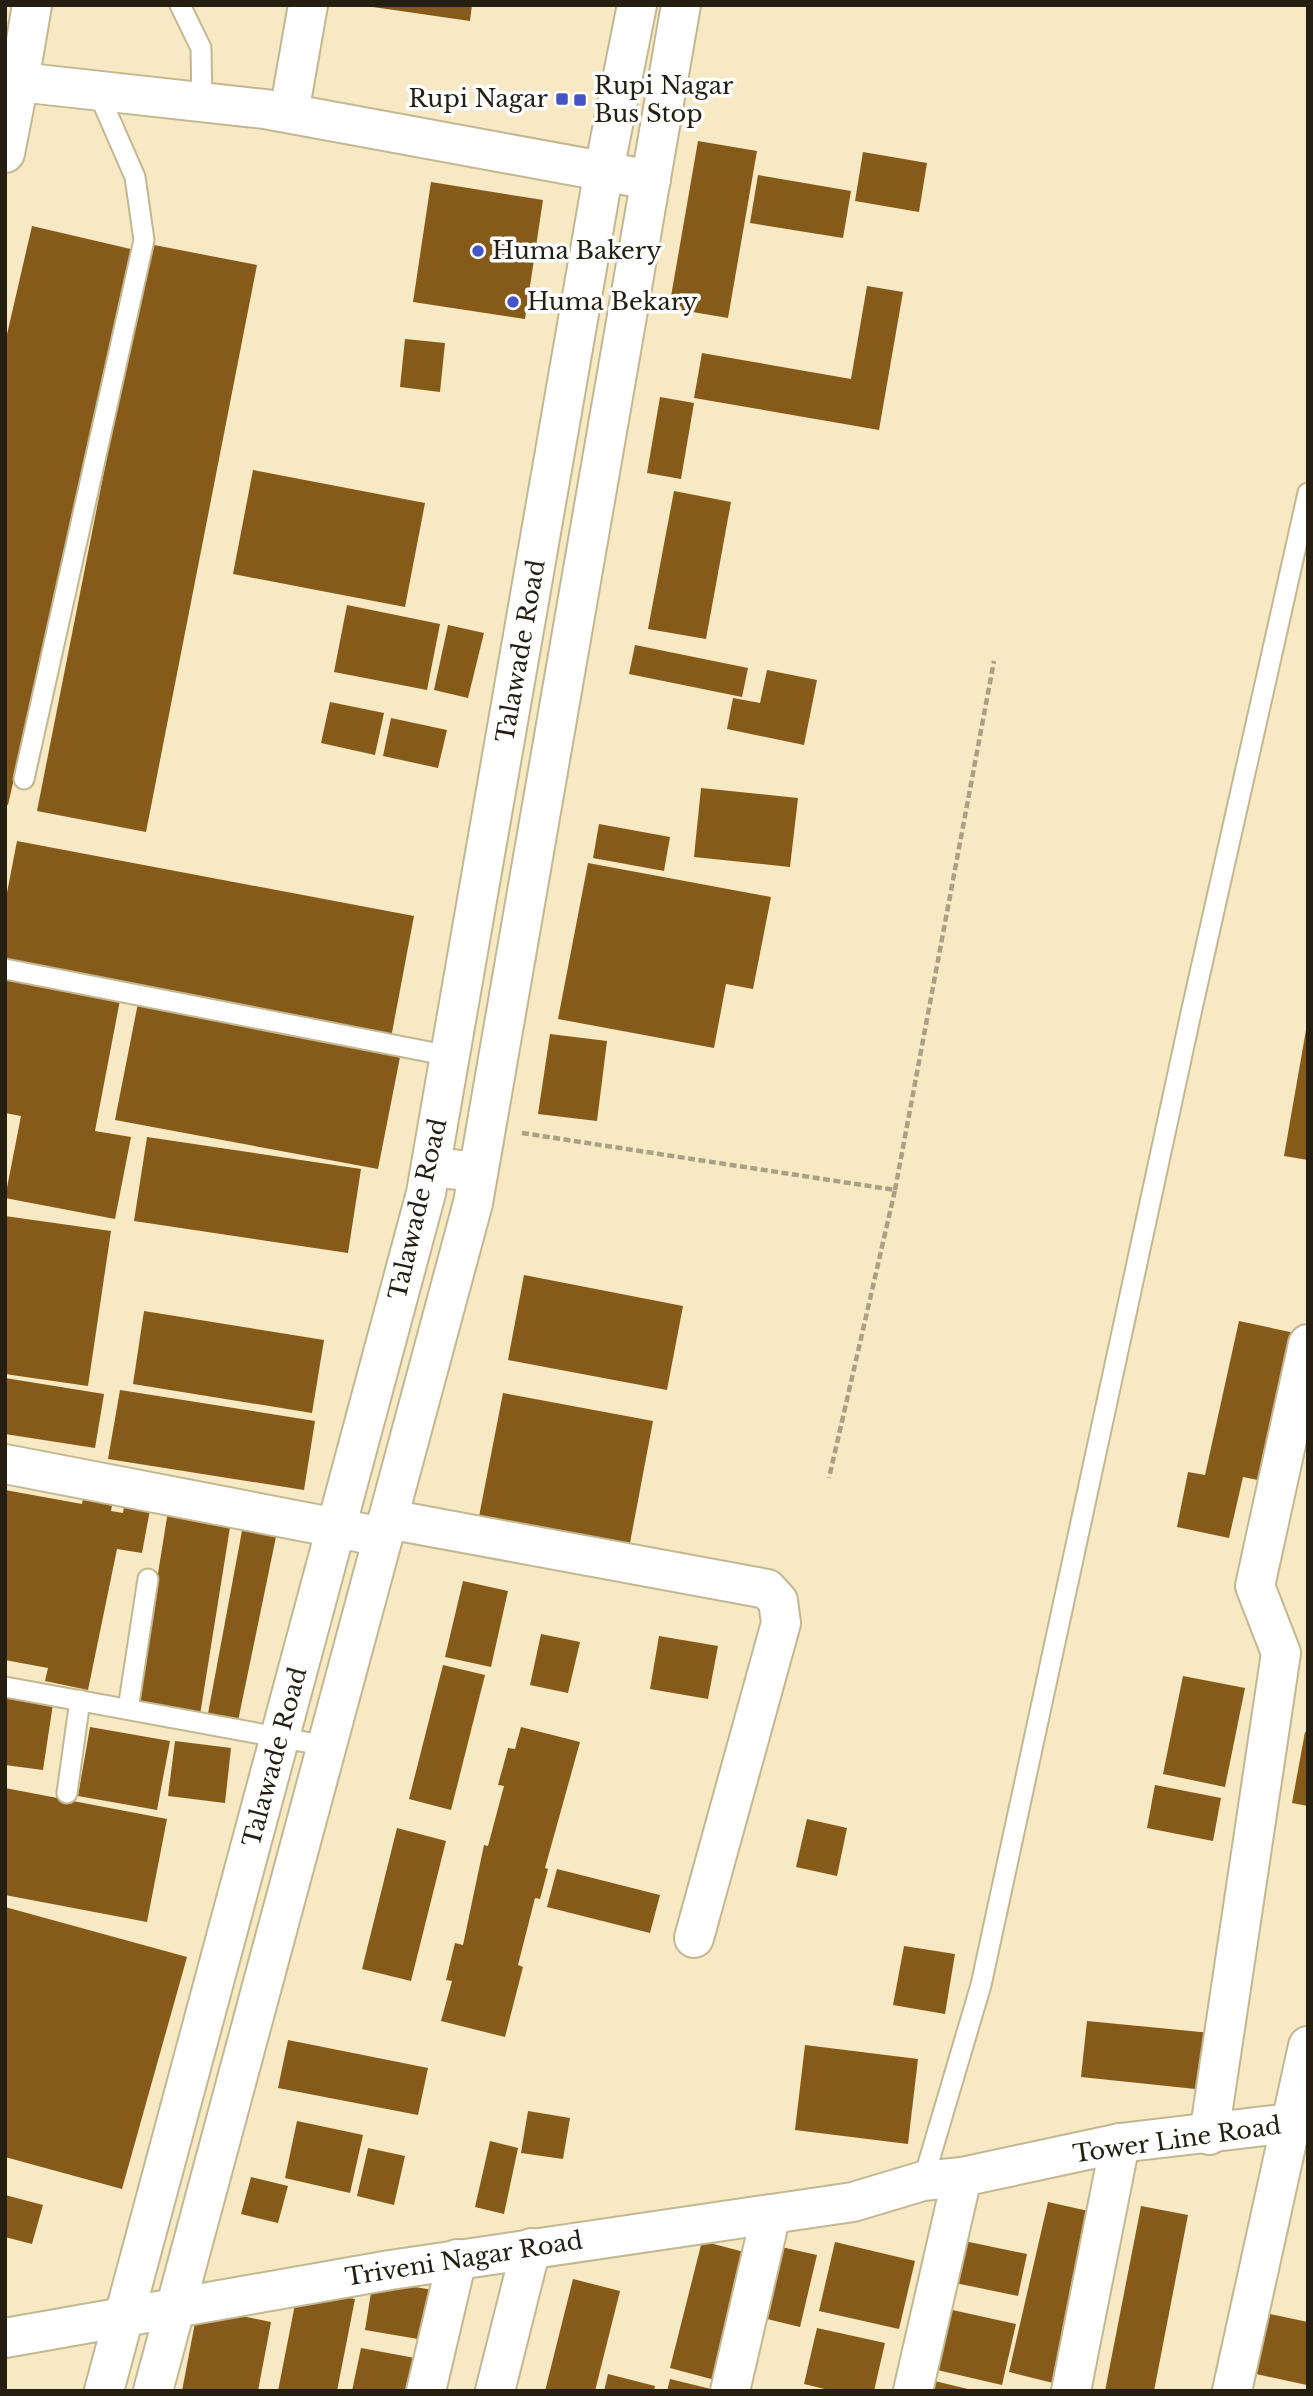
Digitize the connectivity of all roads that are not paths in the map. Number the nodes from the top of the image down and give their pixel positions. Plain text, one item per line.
1 (32, 5) edge
2 (180, 5) edge
3 (308, 5) edge
4 (637, 5) edge
5 (681, 5) edge
6 (12, 80) edge
7 (97, 90) junction
8 (202, 102) junction
9 (289, 113) junction
10 (5, 153) edge
11 (604, 170) junction
12 (651, 180) junction
13 (1308, 493) edge
14 (24, 779) dead end
15 (5, 969) edge
16 (450, 1056) junction
17 (431, 1167) junction
18 (478, 1172) junction
19 (1308, 1344) edge
20 (5, 1464) edge
21 (337, 1525) junction
22 (385, 1528) junction
23 (148, 1578) dead end
24 (5, 1687) edge
25 (80, 1700) junction
26 (128, 1709) junction
27 (280, 1736) junction
28 (327, 1746) junction
29 (67, 1793) dead end
30 (694, 1938) dead end
31 (1308, 2046) edge
32 (1299, 2123) edge
33 (1209, 2135) junction
34 (1120, 2143) junction
35 (962, 2177) junction
36 (923, 2181) junction
37 (771, 2214) junction
38 (531, 2248) junction
39 (457, 2259) junction
40 (176, 2309) junction
41 (124, 2318) junction
42 (5, 2339) edge
43 (104, 2391) edge
44 (153, 2391) edge
45 (426, 2391) edge
46 (495, 2391) edge
47 (730, 2391) edge
48 (913, 2391) edge
49 (1071, 2391) edge
50 (1232, 2391) edge

1 - 6 street
2 - 8 lane
3 - 9 street
4 - 11 street, Talawade Road
5 - 12 street, Talawade Road
6 - 7 street
6 - 10 street
7 - 8 street
7 - 14 lane
8 - 9 street
9 - 11 street
11 - 12 street
11 - 16 street, Talawade Road
12 - 18 street, Talawade Road
13 - 36 lane
15 - 16 lane
16 - 17 street, Talawade Road
17 - 18 street
17 - 21 street, Talawade Road
18 - 22 street, Talawade Road
19 - 33 street
20 - 21 street
21 - 22 street
21 - 27 street, Talawade Road
22 - 28 street, Talawade Road
22 - 30 street
23 - 26 lane
24 - 25 lane
25 - 26 lane
25 - 29 lane
26 - 27 lane
27 - 28 lane
27 - 41 street, Talawade Road
28 - 40 street, Talawade Road
31 - 32 street
32 - 33 street, Tower Line Road
32 - 50 street
33 - 34 street, Tower Line Road
34 - 35 street, Tower Line Road
34 - 49 street
35 - 36 street, Tower Line Road
35 - 48 street
36 - 37 street, Triveni Nagar Road
37 - 38 street, Triveni Nagar Road
37 - 47 street
38 - 39 street, Triveni Nagar Road
38 - 46 street
39 - 40 street, Triveni Nagar Road
39 - 45 street
40 - 41 street, Triveni Nagar Road
40 - 44 street, Talawade Road
41 - 42 street, Triveni Nagar Road
41 - 43 street, Talawade Road

